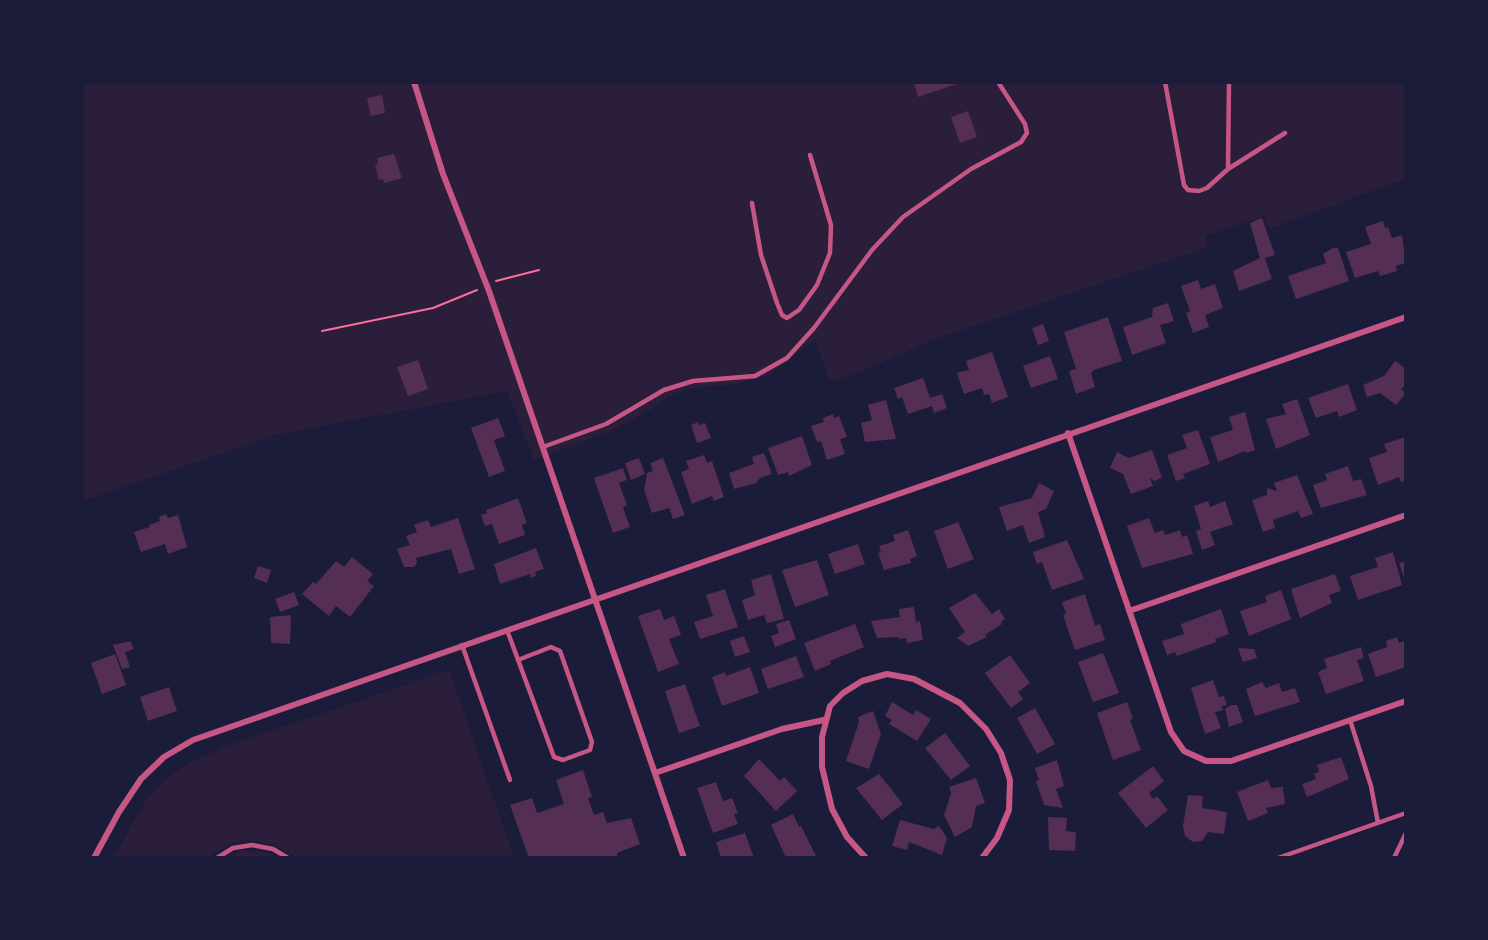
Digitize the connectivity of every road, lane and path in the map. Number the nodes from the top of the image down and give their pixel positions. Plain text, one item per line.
1 (414, 82) edge
2 (998, 82) edge
3 (1165, 82) edge
4 (1229, 82) edge
5 (1285, 133) dead end
6 (810, 155) dead end
7 (1228, 169) junction
8 (752, 203) dead end
9 (539, 270) dead end
10 (500, 279) dead end
11 (476, 291) dead end
12 (1406, 317) edge
13 (322, 331) dead end
14 (1068, 434) junction
15 (543, 447) junction
16 (1406, 515) edge
17 (595, 598) junction
18 (1129, 611) junction
19 (507, 630) junction
20 (462, 645) junction
21 (519, 660) junction
22 (1406, 700) edge
23 (824, 720) junction
24 (1350, 720) junction
25 (655, 773) junction
26 (510, 780) dead end
27 (1406, 813) edge
28 (1378, 823) junction
29 (1406, 833) edge
30 (1301, 850) junction
31 (94, 858) edge
32 (217, 858) edge
33 (288, 858) edge
34 (684, 858) edge
35 (866, 858) edge
36 (982, 858) edge
37 (1278, 858) edge
38 (1304, 858) edge
39 (1394, 858) edge

1 - 15 street
2 - 15 lane
3 - 7 lane
4 - 7 lane
5 - 7 lane
6 - 8 lane
9 - 10 path
11 - 13 path
12 - 14 street
14 - 17 street
14 - 18 street
15 - 17 street
16 - 18 street
17 - 19 street
17 - 25 street
18 - 24 street
19 - 20 street
19 - 21 lane
20 - 26 lane
20 - 31 street
21 - 21 lane
22 - 24 street
23 - 25 street
23 - 35 street
23 - 36 street
24 - 28 lane
25 - 34 street
27 - 28 lane
28 - 30 lane
29 - 39 lane
30 - 37 lane
30 - 38 lane
32 - 33 lane

